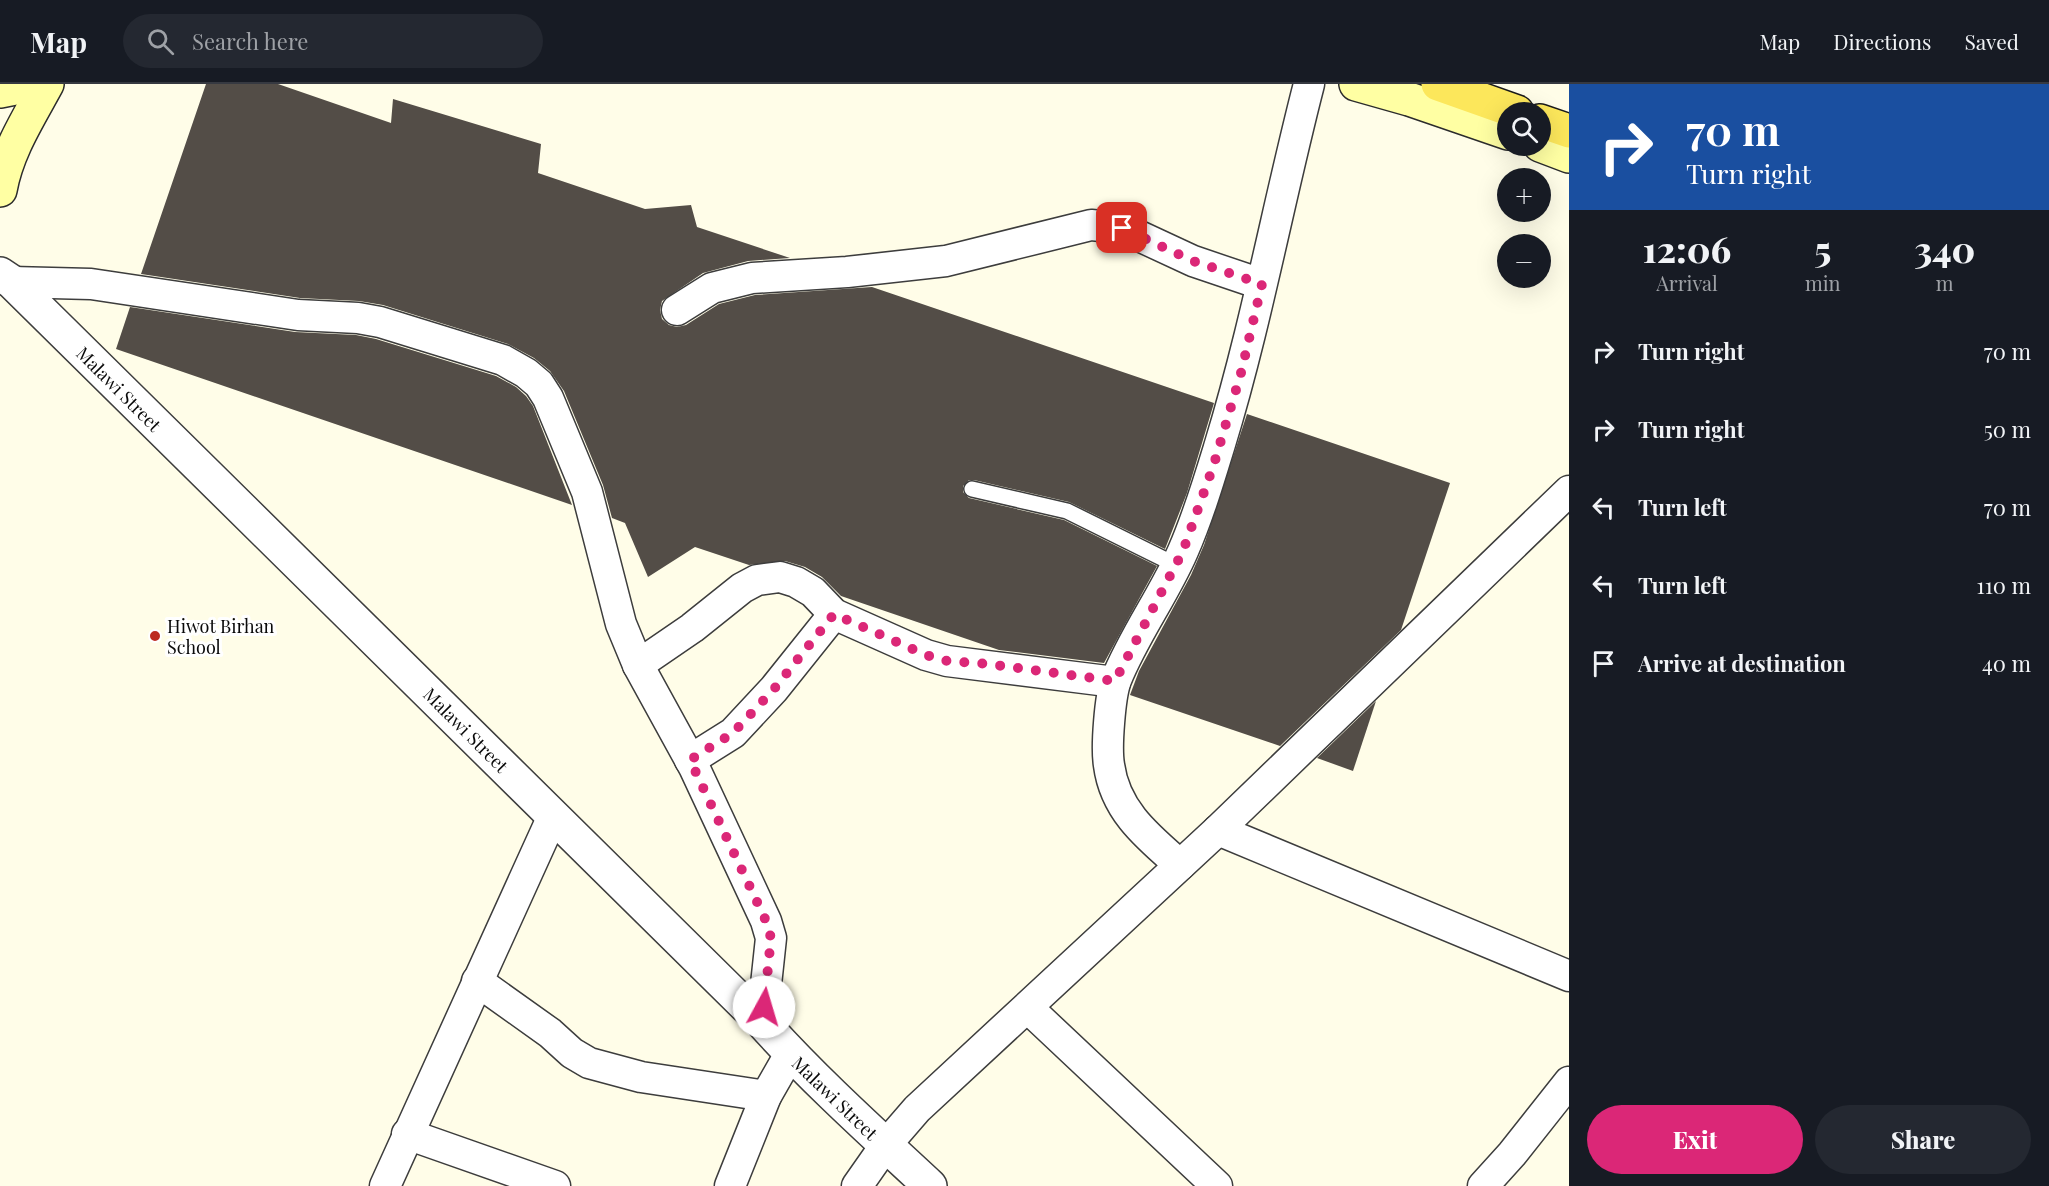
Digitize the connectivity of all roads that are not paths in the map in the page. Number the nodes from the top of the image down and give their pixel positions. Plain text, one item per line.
1 (34, 84) edge
2 (47, 84) edge
3 (1309, 84) edge
4 (1356, 84) edge
5 (1438, 84) edge
6 (0, 92) edge
7 (1497, 105) edge
8 (1551, 125) edge
9 (1497, 129) edge
10 (1569, 131) edge
11 (1551, 149) edge
12 (1569, 156) edge
13 (0, 190) edge
14 (6, 278) edge
15 (1262, 284) junction
16 (677, 310) dead end
17 (972, 489) dead end
18 (1569, 491) edge
19 (1176, 565) junction
20 (834, 614) junction
21 (638, 665) junction
22 (1115, 681) junction
23 (690, 760) junction
24 (553, 816) junction
25 (1218, 830) junction
26 (1180, 866) junction
27 (1569, 976) edge
28 (477, 981) junction
29 (1028, 1008) junction
30 (762, 1022) junction
31 (790, 1054) junction
32 (1569, 1082) edge
33 (766, 1096) junction
34 (407, 1134) junction
35 (885, 1146) junction
36 (384, 1186) edge
37 (555, 1186) edge
38 (730, 1186) edge
39 (857, 1186) edge
40 (930, 1186) edge
41 (1217, 1186) edge
42 (1483, 1186) edge

1 - 6 main road
2 - 13 main road
3 - 15 street
4 - 9 main road
5 - 7 main road
8 - 10 main road
11 - 12 main road
14 - 21 street
14 - 24 street, Malawi Street
15 - 16 street
15 - 19 street
17 - 19 lane
18 - 25 street
19 - 22 street
20 - 21 street
20 - 22 street
20 - 23 street
21 - 23 street
22 - 26 street
23 - 30 street
24 - 28 street
24 - 30 street, Malawi Street
25 - 26 street
25 - 27 street
26 - 29 street
28 - 33 street
28 - 34 street
29 - 35 street
29 - 41 street
30 - 31 street, Malawi Street
31 - 33 street
31 - 35 street, Malawi Street
32 - 42 street
33 - 38 street
34 - 36 street
34 - 37 street
35 - 39 street
35 - 40 street, Malawi Street

